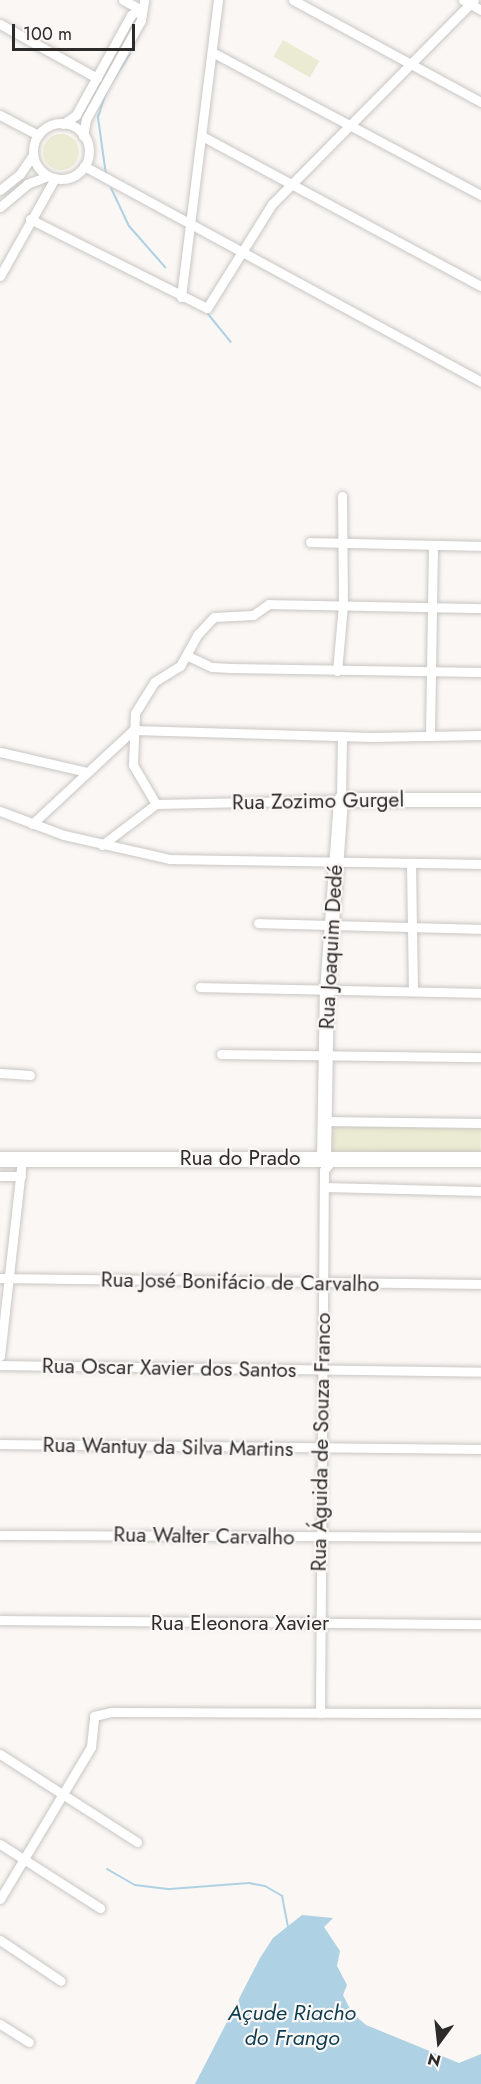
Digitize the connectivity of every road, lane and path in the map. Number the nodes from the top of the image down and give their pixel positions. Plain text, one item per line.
1 (123, 0) edge
2 (218, 0) edge
3 (293, 0) edge
4 (469, 1) edge
5 (142, 4) edge
6 (481, 10) edge
7 (0, 24) edge
8 (212, 51) junction
9 (410, 62) junction
10 (97, 78) junction
11 (481, 102) edge
12 (0, 115) edge
13 (63, 124) junction
14 (352, 124) junction
15 (38, 135) junction
16 (83, 135) junction
17 (202, 136) junction
18 (33, 155) junction
19 (84, 166) junction
20 (52, 177) junction
21 (292, 184) junction
22 (0, 190) edge
23 (481, 195) edge
24 (0, 207) edge
25 (30, 219) junction
26 (191, 227) junction
27 (239, 251) junction
28 (0, 276) edge
29 (481, 286) edge
30 (181, 297) junction
31 (481, 382) edge
32 (342, 496) dead end
33 (310, 542) dead end
34 (342, 544) junction
35 (433, 545) junction
36 (481, 546) edge
37 (343, 605) junction
38 (432, 608) junction
39 (481, 608) edge
40 (188, 656) junction
41 (337, 671) junction
42 (430, 671) junction
43 (481, 672) edge
44 (133, 730) junction
45 (430, 735) junction
46 (481, 735) edge
47 (342, 736) junction
48 (0, 752) edge
49 (87, 772) junction
50 (341, 800) junction
51 (481, 800) edge
52 (156, 804) junction
53 (0, 811) edge
54 (32, 824) junction
55 (102, 845) junction
56 (336, 863) junction
57 (411, 864) junction
58 (481, 864) edge
59 (258, 922) dead end
60 (332, 927) junction
61 (413, 928) junction
62 (481, 929) edge
63 (200, 987) dead end
64 (327, 991) junction
65 (413, 992) junction
66 (481, 993) edge
67 (221, 1054) dead end
68 (326, 1055) junction
69 (481, 1057) edge
70 (0, 1073) edge
71 (30, 1075) dead end
72 (322, 1121) junction
73 (481, 1123) edge
74 (0, 1159) edge
75 (22, 1159) junction
76 (481, 1159) edge
77 (324, 1161) junction
78 (0, 1176) edge
79 (21, 1176) junction
80 (325, 1187) junction
81 (481, 1191) edge
82 (4, 1278) edge
83 (323, 1283) junction
84 (481, 1284) edge
85 (0, 1356) edge
86 (0, 1365) edge
87 (322, 1371) junction
88 (481, 1372) edge
89 (0, 1444) edge
90 (321, 1449) junction
91 (481, 1449) edge
92 (0, 1535) edge
93 (320, 1537) junction
94 (481, 1537) edge
95 (0, 1620) edge
96 (320, 1623) junction
97 (481, 1624) edge
98 (320, 1713) junction
99 (481, 1713) edge
100 (0, 1754) edge
101 (64, 1796) junction
102 (136, 1842) dead end
103 (0, 1844) edge
104 (25, 1859) junction
105 (0, 1899) edge
106 (100, 1908) dead end
107 (0, 1940) edge
108 (61, 1981) dead end
109 (0, 2024) edge
110 (29, 2042) dead end

1 - 5 street
2 - 8 street
3 - 9 street
4 - 6 street
4 - 9 street
5 - 10 street
5 - 16 street
7 - 10 street
8 - 14 street
8 - 17 street
9 - 11 street
9 - 14 street
10 - 13 street
12 - 15 street
13 - 15 street
13 - 16 street
14 - 21 street
14 - 23 street
15 - 18 street
16 - 19 street
17 - 21 street
17 - 26 street
18 - 20 street
18 - 22 street
19 - 20 street
19 - 26 street
20 - 24 street
20 - 25 street
21 - 27 street
21 - 29 street
25 - 28 street
25 - 30 street
26 - 27 street
26 - 30 street
27 - 30 street
27 - 31 street
32 - 34 street
33 - 34 street
34 - 35 street
34 - 37 street
35 - 36 street
35 - 38 street
37 - 38 street
37 - 40 street
37 - 41 street
38 - 39 street
38 - 42 street
40 - 41 street
40 - 44 street
41 - 42 street
42 - 43 street
42 - 45 street
44 - 47 street
44 - 49 street
44 - 52 street
45 - 46 street
45 - 47 street
47 - 50 street, Rua Joaquim Dedé
48 - 49 street
49 - 54 street
50 - 51 street, Rua Zozimo Gurgel
50 - 52 street, Rua Zozimo Gurgel
50 - 56 street, Rua Joaquim Dedé
52 - 55 street
53 - 54 street
54 - 55 street
55 - 56 street
56 - 57 street
56 - 60 street, Rua Joaquim Dedé
57 - 58 street
57 - 61 street
59 - 60 street
60 - 61 street
60 - 64 street, Rua Joaquim Dedé
61 - 62 street
61 - 65 street
63 - 64 street
64 - 65 street
64 - 68 street, Rua Joaquim Dedé
65 - 66 street
67 - 68 street
68 - 69 street
68 - 72 street, Rua Joaquim Dedé
70 - 71 street
72 - 73 street
72 - 77 street, Rua Joaquim Dedé
74 - 75 main road, Rua do Prado
75 - 77 main road, Rua do Prado
75 - 79 street
76 - 77 main road, Rua do Prado
77 - 80 street, Rua Águida de Souza Franco
78 - 79 street
79 - 82 street
80 - 81 street
80 - 83 street, Rua Águida de Souza Franco
82 - 83 street, Rua José Bonifácio de Carvalho
82 - 85 street
83 - 84 street, Rua José Bonifácio de Carvalho
83 - 87 street, Rua Águida de Souza Franco
86 - 87 street, Rua Oscar Xavier dos Santos
87 - 88 street, Rua Oscar Xavier dos Santos
87 - 90 street, Rua Águida de Souza Franco
89 - 90 street, Rua Wantuy da Silva Martins
90 - 91 street, Rua Wantuy da Silva Martins
90 - 93 street, Rua Águida de Souza Franco
92 - 93 street, Rua Walter Carvalho
93 - 94 street, Rua Walter Carvalho
93 - 96 street, Rua Águida de Souza Franco
95 - 96 street, Rua Eleonora Xavier
96 - 97 street, Rua Eleonora Xavier
96 - 98 street, Rua Águida de Souza Franco
98 - 99 street
98 - 101 street
100 - 101 street
101 - 102 street
101 - 104 street
103 - 104 street
104 - 105 street
104 - 106 street
107 - 108 street
109 - 110 street

